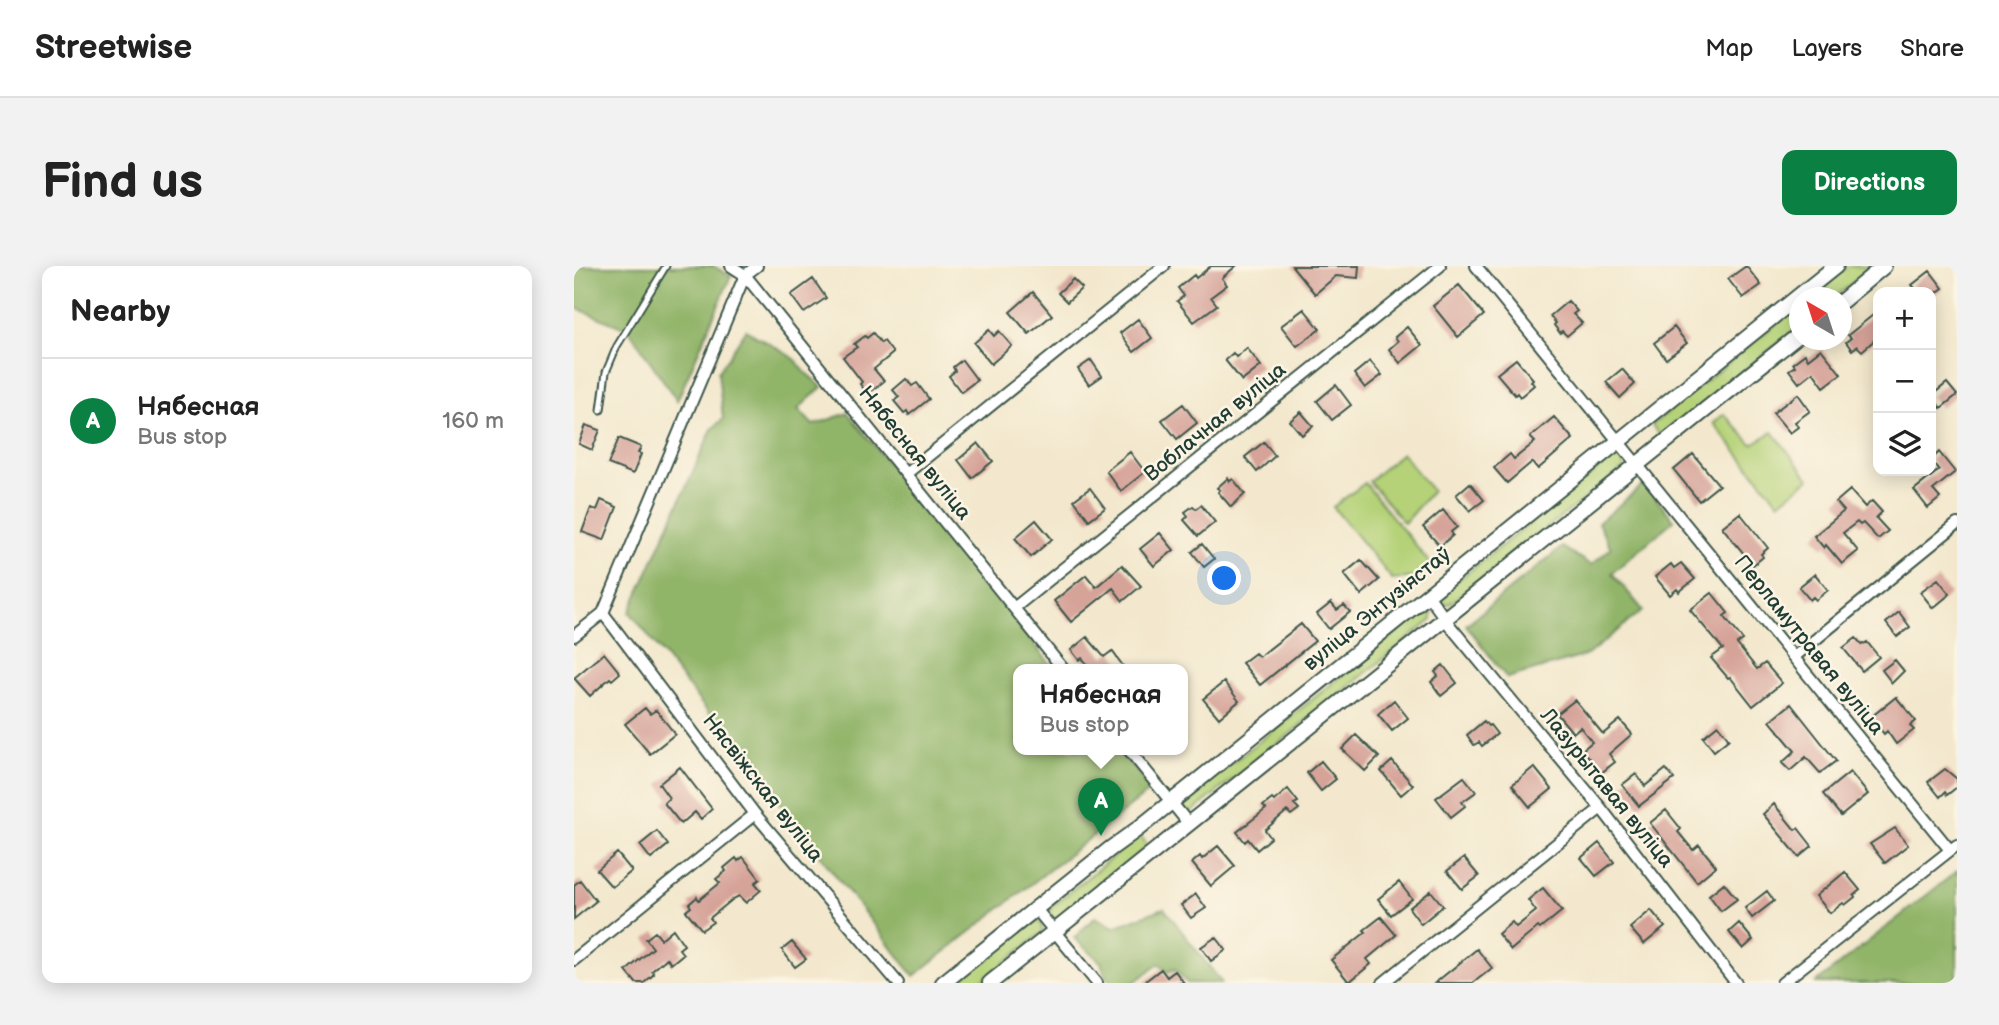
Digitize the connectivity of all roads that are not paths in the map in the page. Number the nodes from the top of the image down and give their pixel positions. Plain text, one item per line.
1 (666, 266) edge
2 (731, 266) edge
3 (757, 266) edge
4 (1164, 266) edge
5 (1440, 266) edge
6 (1476, 266) edge
7 (1836, 266) edge
8 (1884, 266) edge
9 (745, 275) junction
10 (1852, 293) edge
11 (1789, 343) edge
12 (601, 410) dead end
13 (1618, 442) junction
14 (1636, 466) junction
15 (907, 473) junction
16 (1957, 524) edge
17 (1428, 595) junction
18 (1014, 608) junction
19 (603, 613) junction
20 (1445, 618) junction
21 (574, 636) edge
22 (1794, 657) junction
23 (1059, 664) edge
24 (1133, 755) edge
25 (1171, 802) junction
26 (1601, 808) junction
27 (755, 814) junction
28 (1189, 824) junction
29 (1954, 848) edge
30 (1036, 908) junction
31 (1055, 930) junction
32 (574, 960) edge
33 (898, 983) edge
34 (943, 983) edge
35 (990, 983) edge
36 (1097, 983) edge
37 (1383, 983) edge
38 (1736, 983) edge
39 (1782, 983) edge

1 - 12 lane
2 - 9 street, Нябесная вуліца
3 - 9 street
4 - 15 street
5 - 18 street, Воблачная вуліца
6 - 13 street, Перламутравая вуліца
7 - 13 street, вуліца Энтузіястаў
8 - 10 street
9 - 15 street, Нябесная вуліца
9 - 19 street
11 - 14 street
13 - 14 street, Перламутравая вуліца
13 - 17 street, вуліца Энтузіястаў
14 - 20 street
14 - 22 street, Перламутравая вуліца
15 - 18 street, Нябесная вуліца
16 - 22 street
17 - 20 street, Лазурытавая вуліца
17 - 25 street, вуліца Энтузіястаў
18 - 23 street, Нябесная вуліца
19 - 21 street
19 - 27 street, Нясвіжская вуліца
20 - 26 street, Лазурытавая вуліца
20 - 28 street
22 - 29 street, Перламутравая вуліца
24 - 25 street
25 - 28 street
25 - 30 street, вуліца Энтузіястаў
26 - 37 street
26 - 38 street, Лазурытавая вуліца
27 - 32 street
27 - 33 street, Нясвіжская вуліца
28 - 31 street
29 - 39 street
30 - 31 street
30 - 34 street, вуліца Энтузіястаў
31 - 35 street
31 - 36 street

